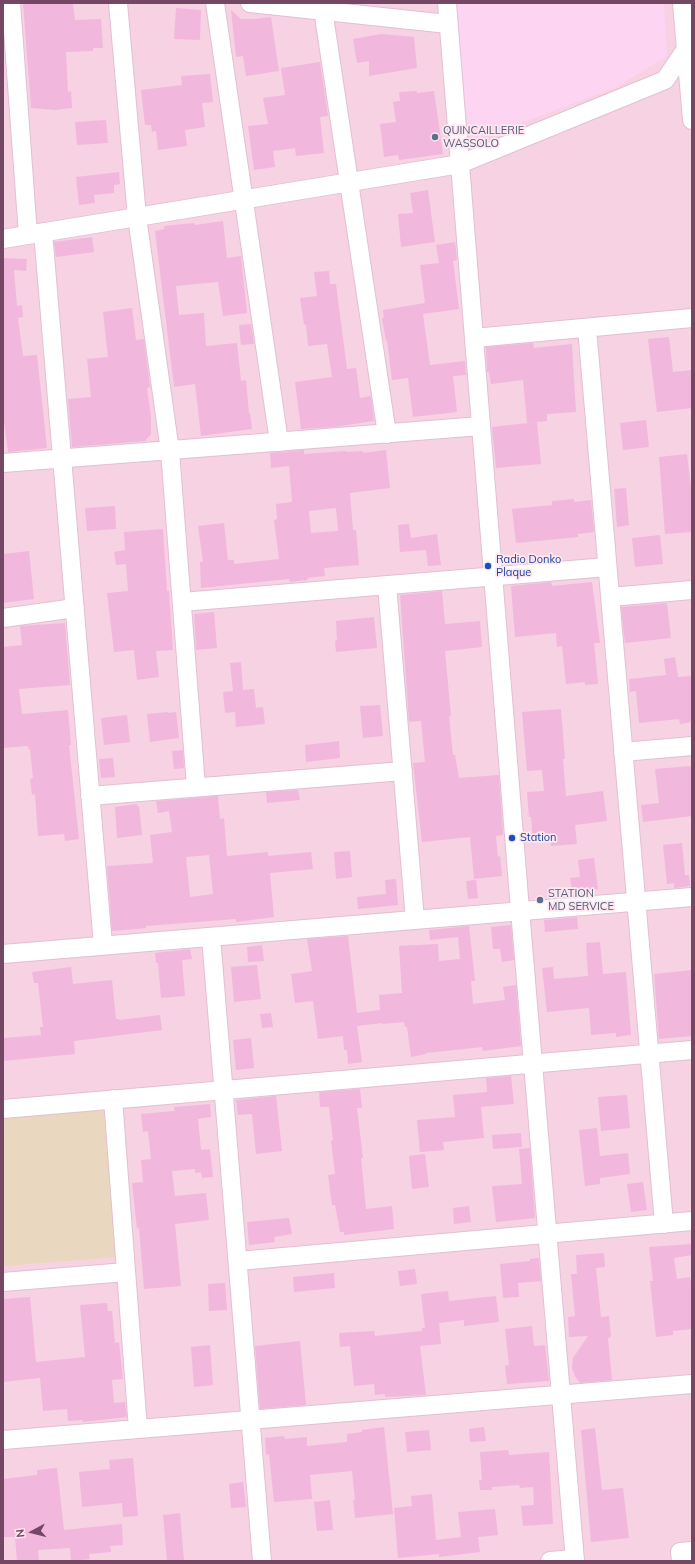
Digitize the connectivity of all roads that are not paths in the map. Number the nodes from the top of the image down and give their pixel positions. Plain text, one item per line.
1 (11, 3) edge
2 (118, 3) edge
3 (215, 3) edge
4 (250, 3) edge
5 (447, 3) edge
6 (682, 3) edge
7 (322, 7) edge
8 (448, 24) junction
9 (689, 49) edge
10 (692, 120) edge
11 (460, 164) junction
12 (349, 182) junction
13 (243, 199) junction
14 (137, 217) junction
15 (35, 233) junction
16 (3, 239) edge
17 (692, 318) edge
18 (587, 328) junction
19 (474, 338) junction
20 (481, 426) junction
21 (388, 434) junction
22 (279, 442) junction
23 (170, 450) junction
24 (62, 459) junction
25 (3, 463) edge
26 (607, 567) junction
27 (493, 577) junction
28 (387, 585) junction
29 (692, 590) edge
30 (610, 597) junction
31 (182, 602) junction
32 (75, 608) junction
33 (3, 618) edge
34 (692, 746) edge
35 (623, 752) junction
36 (403, 771) junction
37 (196, 787) junction
38 (90, 796) junction
39 (692, 897) edge
40 (636, 902) junction
41 (520, 910) junction
42 (415, 920) junction
43 (211, 937) junction
44 (103, 945) junction
45 (3, 954) edge
46 (692, 1050) edge
47 (649, 1053) junction
48 (533, 1063) junction
49 (224, 1090) junction
50 (113, 1099) junction
51 (3, 1109) edge
52 (692, 1221) edge
53 (664, 1224) junction
54 (548, 1234) junction
55 (238, 1261) junction
56 (126, 1272) junction
57 (3, 1282) edge
58 (692, 1384) edge
59 (561, 1395) junction
60 (250, 1420) junction
61 (138, 1429) junction
62 (3, 1440) edge
63 (692, 1551) edge
64 (575, 1560) edge
65 (262, 1561) edge
66 (550, 1561) edge
67 (681, 1561) edge

1 - 15 street
2 - 14 street
3 - 13 street
4 - 7 street
5 - 8 street
6 - 9 street
7 - 8 street
7 - 12 street
8 - 11 street
9 - 10 street
9 - 11 street
11 - 12 street
11 - 19 street
12 - 13 street
12 - 21 street
13 - 14 street
13 - 22 street
14 - 15 street
14 - 23 street
15 - 16 street
15 - 24 street
17 - 18 street
18 - 19 street
18 - 26 street
19 - 20 street
20 - 21 street
20 - 27 street
21 - 22 street
22 - 23 street
23 - 24 street
23 - 31 street
24 - 25 street
24 - 32 street
26 - 27 street
26 - 30 street
27 - 28 street
27 - 41 street
28 - 31 street
28 - 36 street
29 - 30 street
30 - 35 street
31 - 37 street
32 - 33 street
32 - 38 street
34 - 35 street
35 - 40 street
36 - 37 street
36 - 42 street
37 - 38 street
38 - 44 street
39 - 40 street
40 - 41 street
40 - 47 street
41 - 42 street
41 - 48 street
42 - 43 street
43 - 44 street
43 - 49 street
44 - 45 street
46 - 47 street
47 - 48 street
47 - 53 street
48 - 49 street
48 - 54 street
49 - 50 street
49 - 55 street
50 - 51 street
50 - 56 street
52 - 53 street
53 - 54 street
54 - 55 street
54 - 59 street
55 - 60 street
56 - 57 street
56 - 61 street
58 - 59 street
59 - 60 street
59 - 64 street
60 - 61 street
60 - 65 street
61 - 62 street
63 - 67 street
64 - 66 street

